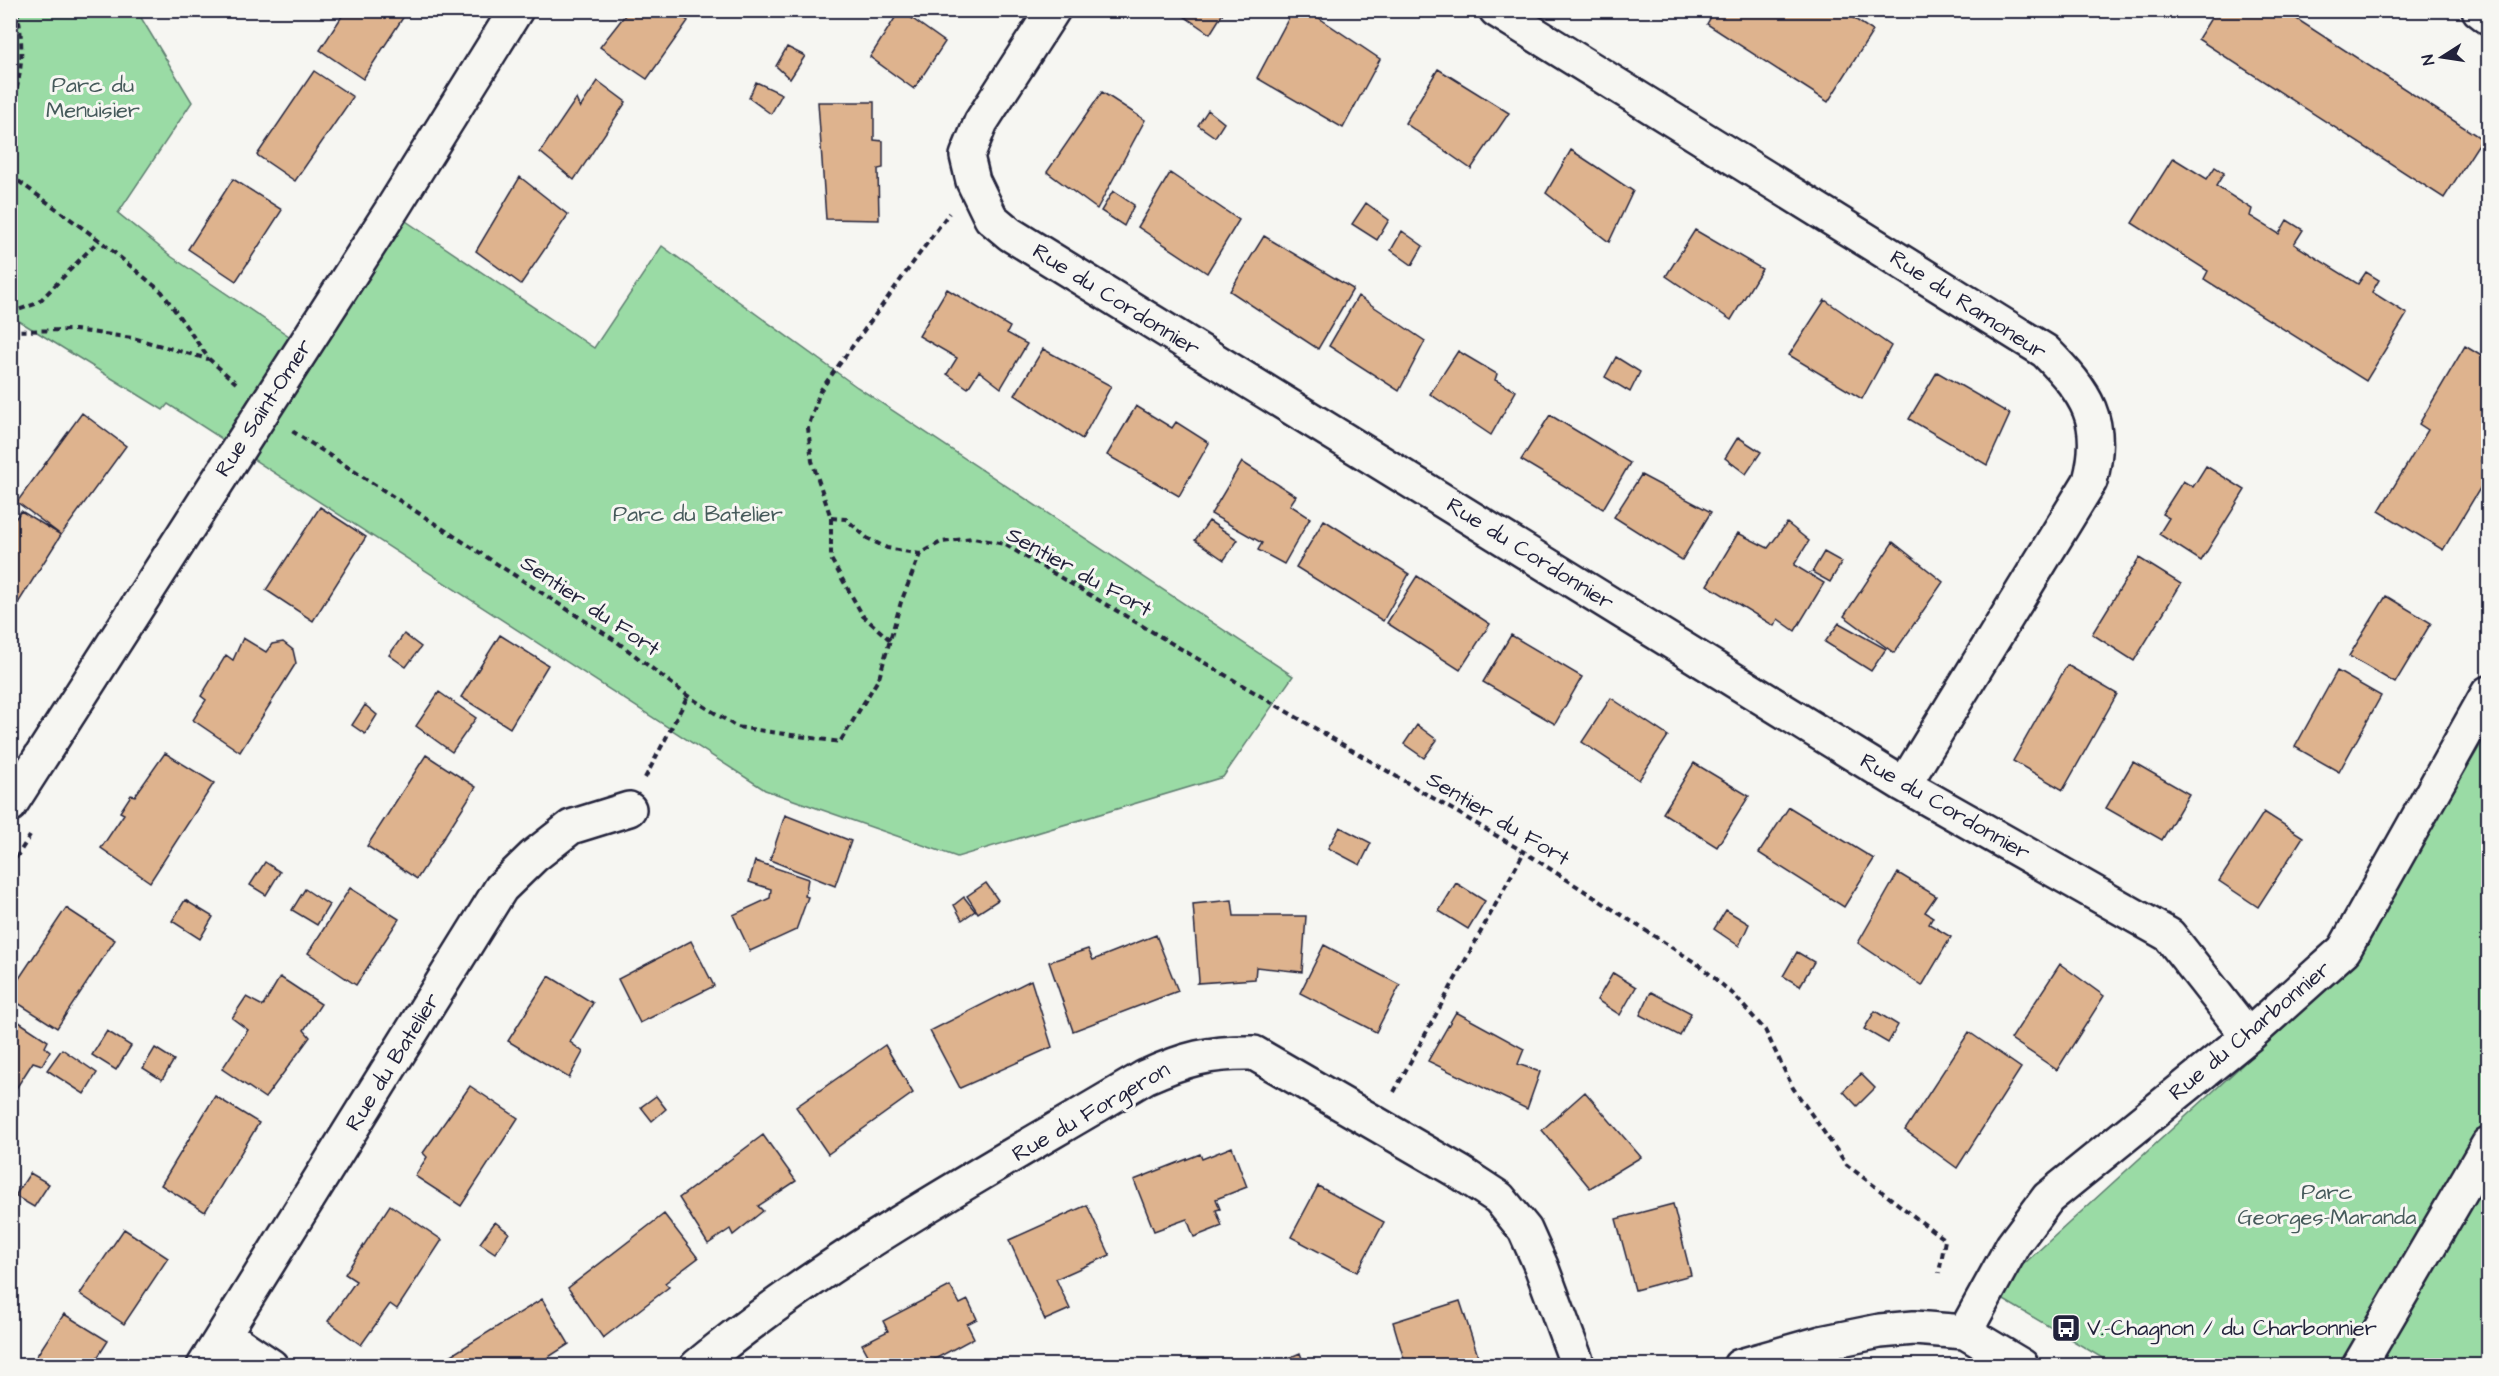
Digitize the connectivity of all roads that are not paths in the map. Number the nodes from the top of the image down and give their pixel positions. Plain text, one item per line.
1 (516, 10) edge
2 (1053, 10) edge
3 (1496, 10) edge
4 (2479, 10) edge
5 (2488, 17) edge
6 (2488, 693) edge
7 (1904, 785) junction
8 (10, 805) edge
9 (628, 809) road end
10 (2248, 1036) junction
11 (2488, 1145) edge
12 (1965, 1332) junction
13 (224, 1334) junction
14 (204, 1365) edge
15 (271, 1365) edge
16 (697, 1365) edge
17 (1578, 1365) edge
18 (1740, 1365) edge
19 (2022, 1365) edge
20 (2359, 1365) edge

1 - 8 street, Rue Saint-Omer
2 - 7 street, Rue du Cordonnier
3 - 7 street, Rue du Ramoneur
4 - 5 street
6 - 10 street, Rue du Charbonnier
7 - 10 street, Rue du Cordonnier
9 - 13 street, Rue du Batelier
10 - 12 street, Rue du Charbonnier
11 - 20 street
12 - 18 street
12 - 19 street
13 - 14 street, Rue du Batelier
13 - 15 street
16 - 17 street, Rue du Forgeron

